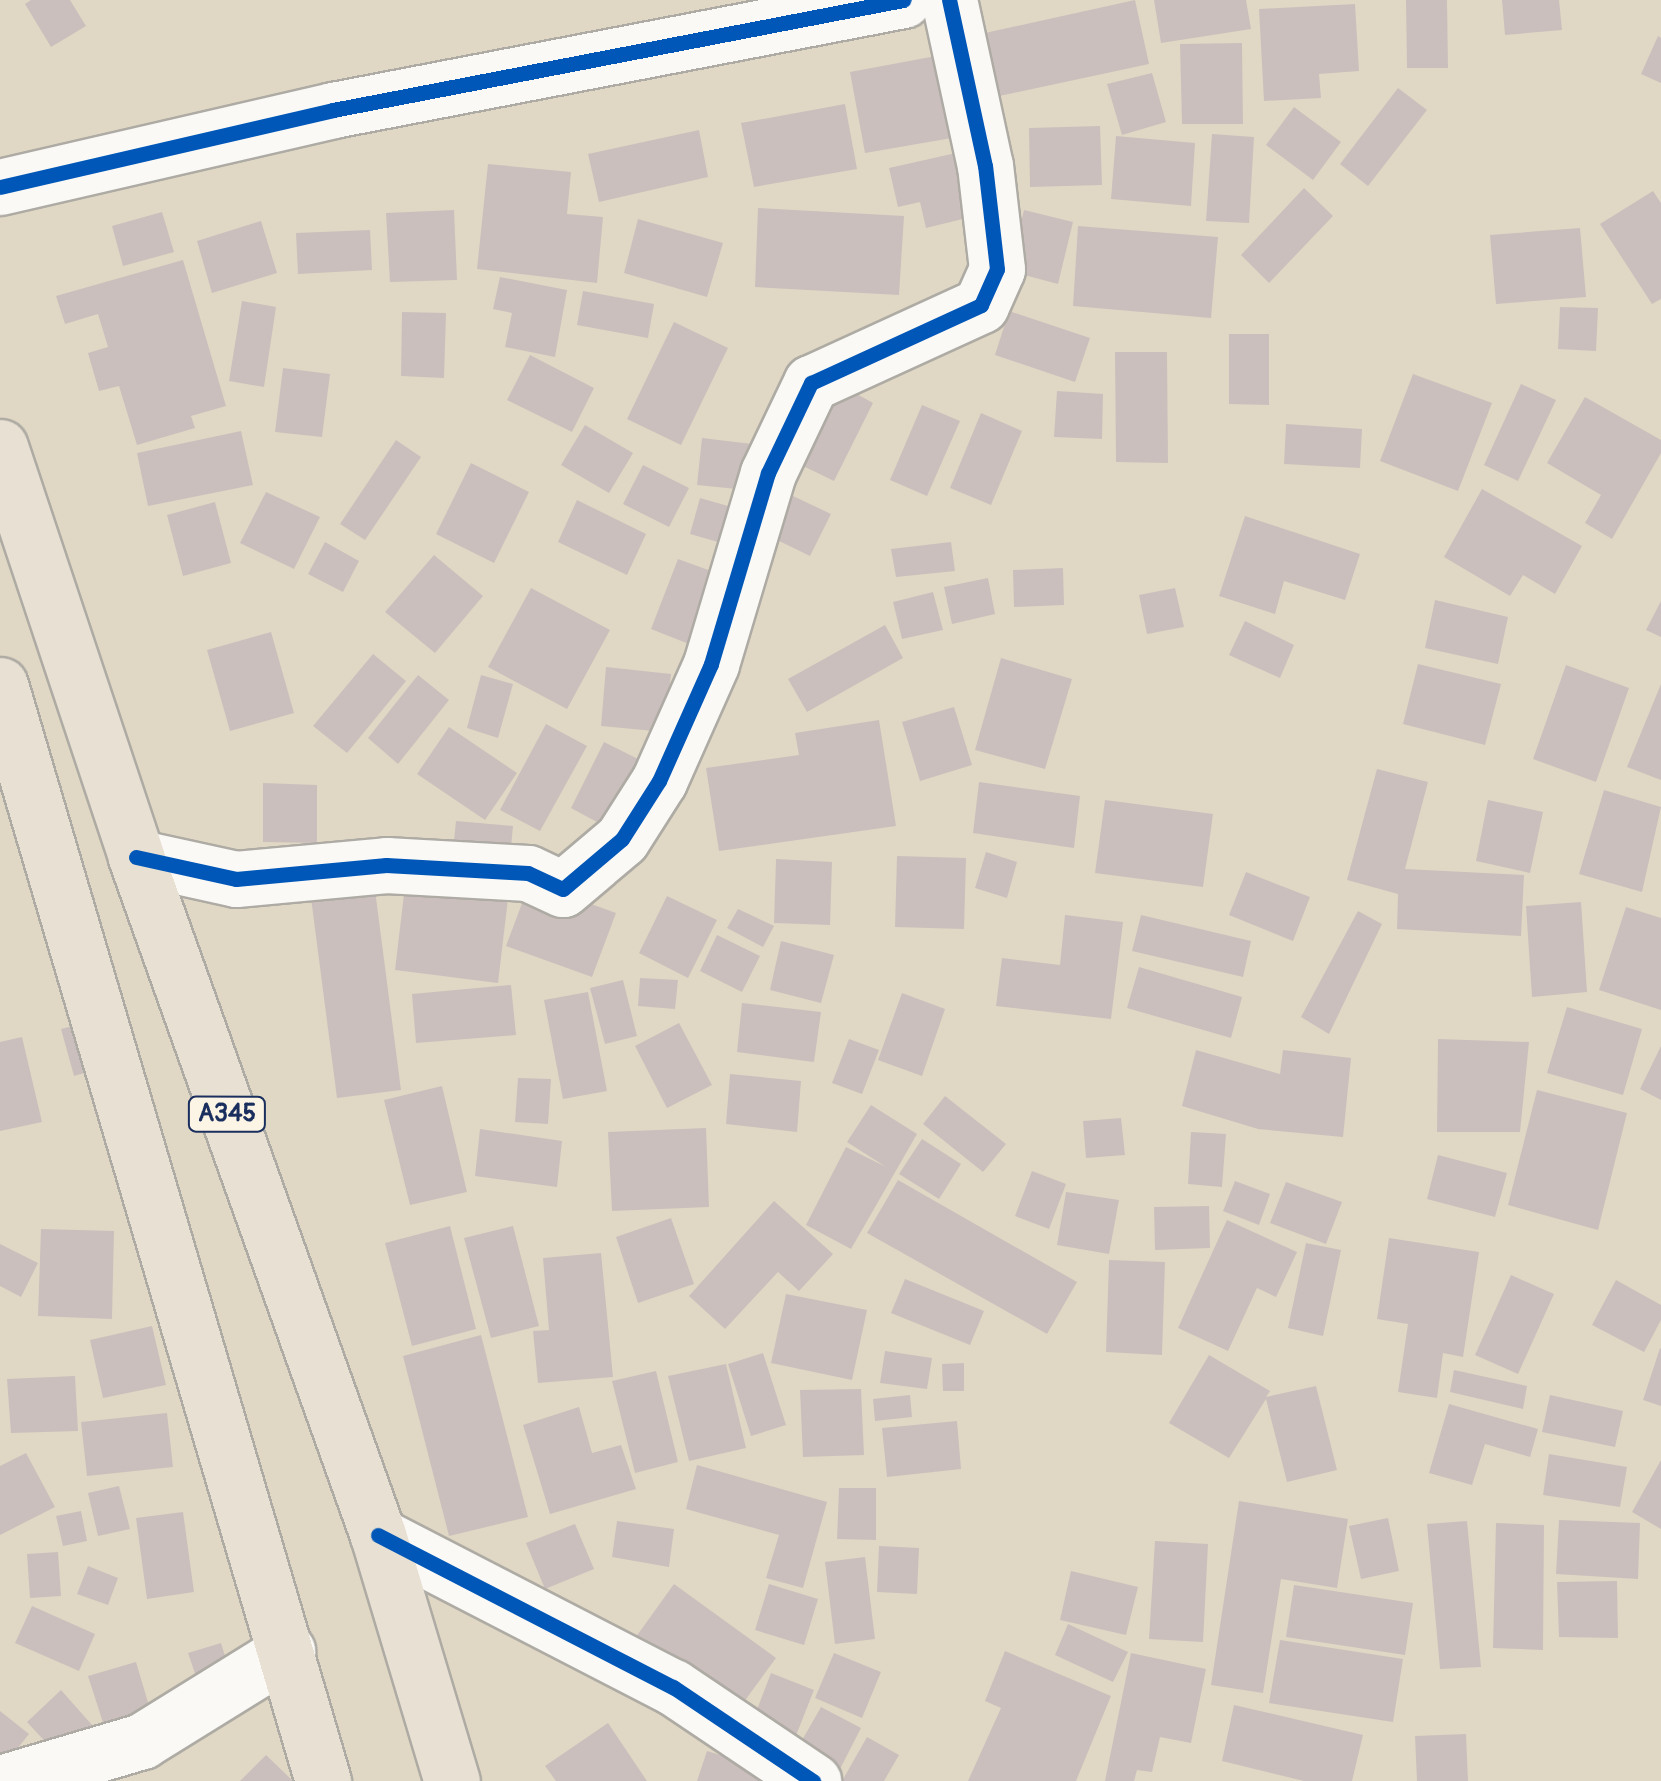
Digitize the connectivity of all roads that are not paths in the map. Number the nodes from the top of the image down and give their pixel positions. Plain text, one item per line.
1 (903, 0) edge
2 (950, 0) edge
3 (0, 187) edge
4 (0, 447) edge
5 (0, 685) edge
6 (136, 857) junction
7 (378, 1536) junction
8 (287, 1651) junction
9 (7, 1781) edge
10 (322, 1781) edge
11 (452, 1781) edge
12 (813, 1781) edge

1 - 3 street
2 - 6 street
4 - 6 highway, A345
5 - 8 highway
6 - 7 highway, A345
7 - 11 highway, A345
7 - 12 street
8 - 9 street
8 - 10 highway

